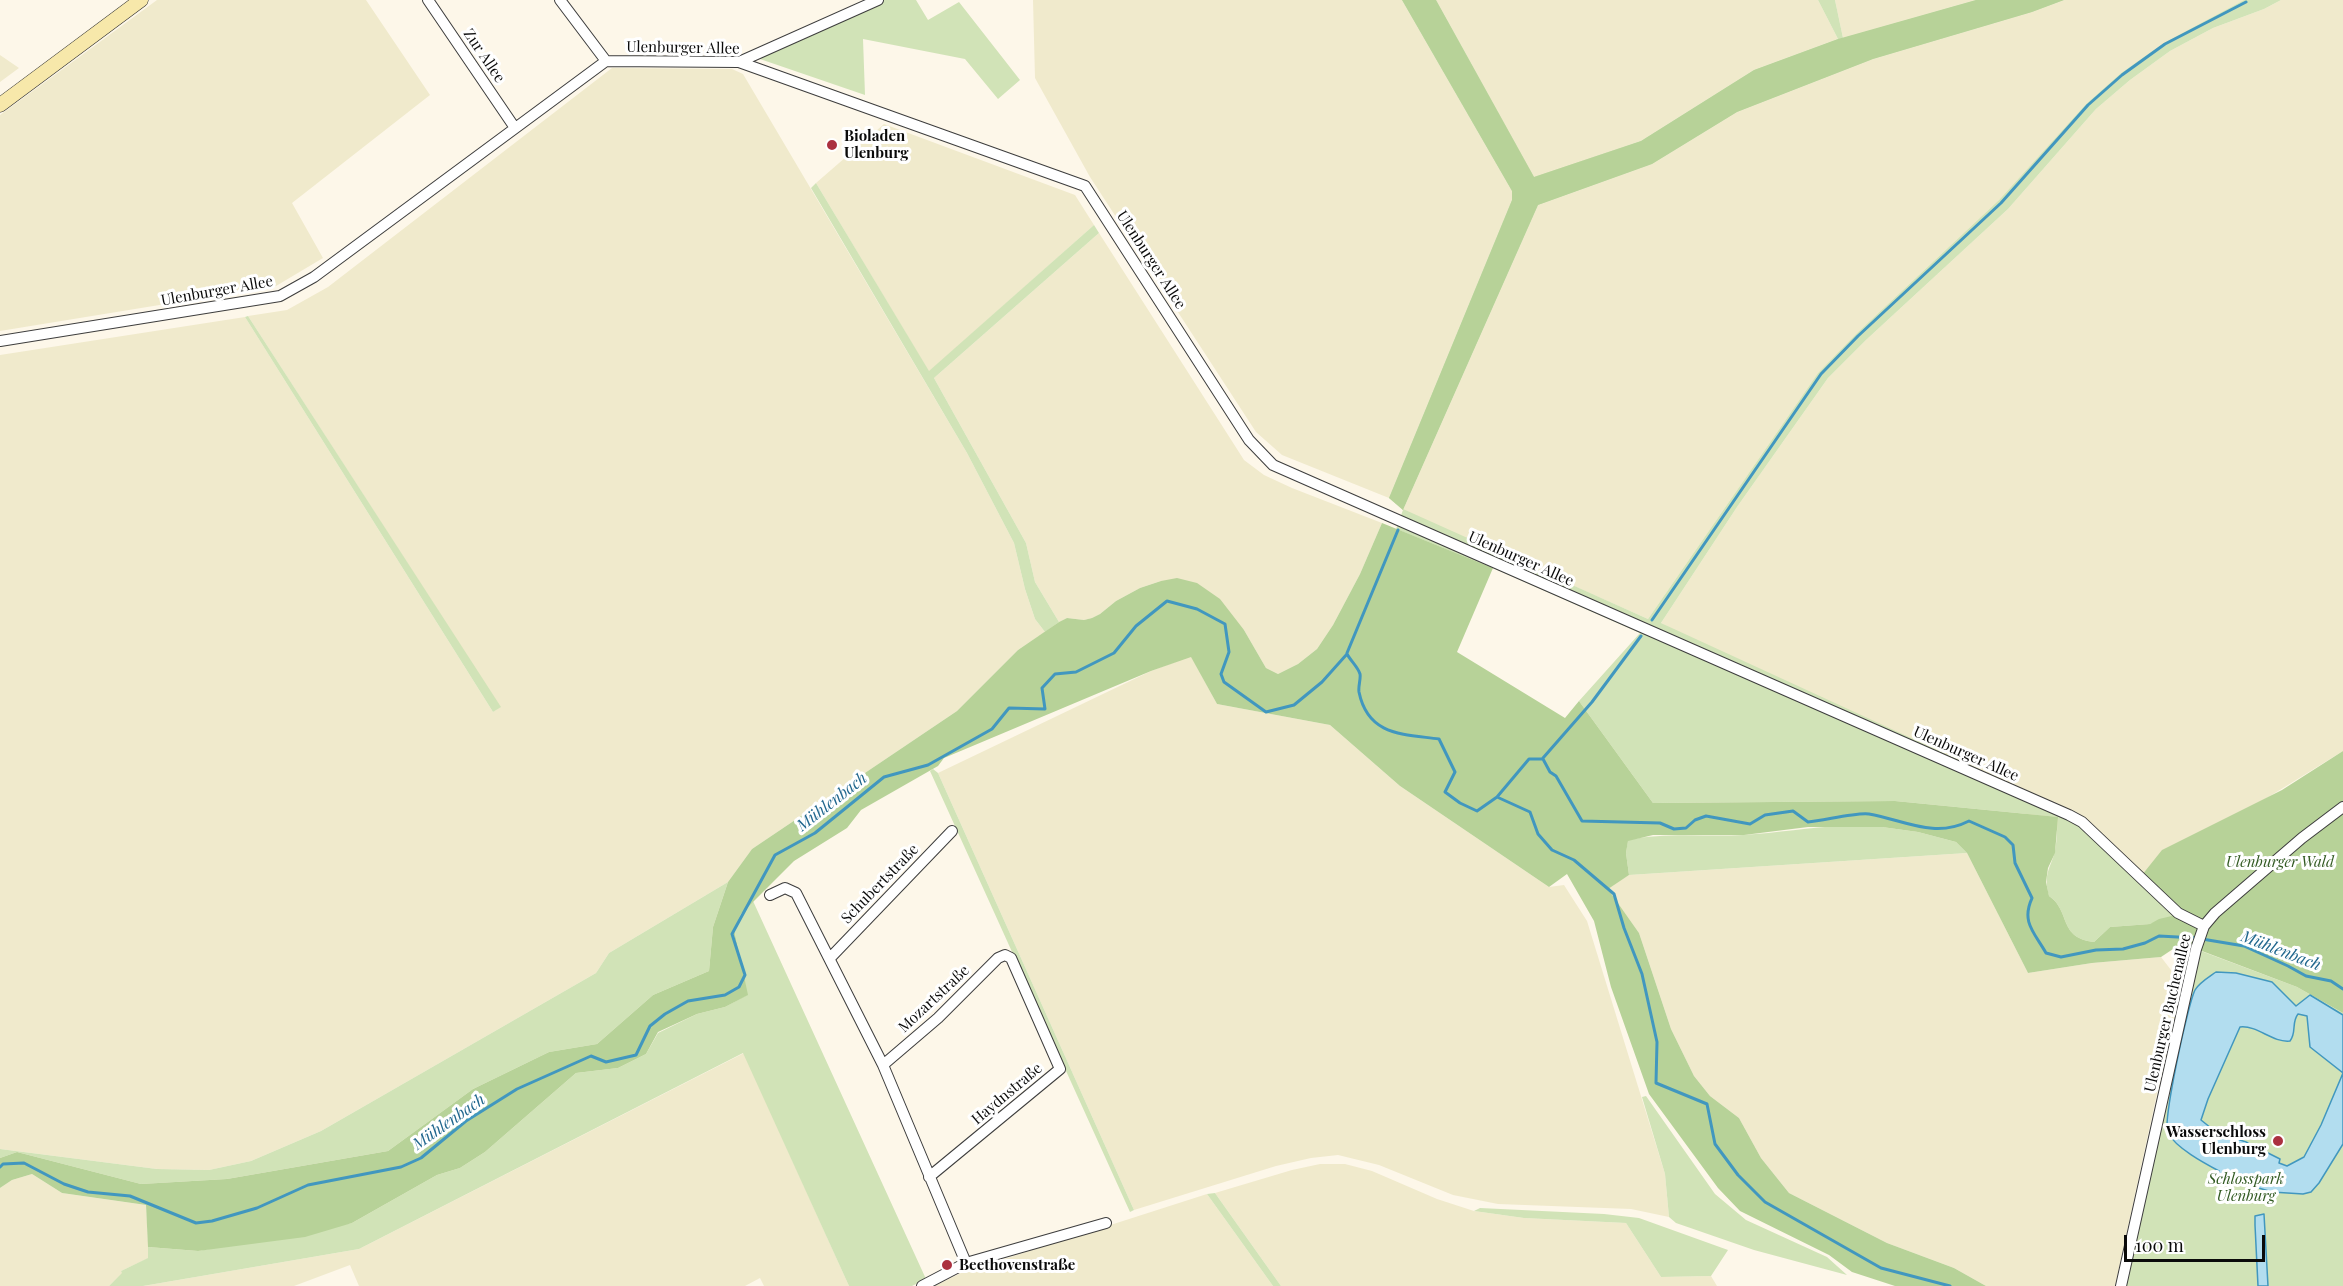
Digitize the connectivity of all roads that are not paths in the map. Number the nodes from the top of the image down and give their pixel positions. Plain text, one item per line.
1 (141, 0) edge
2 (428, 0) edge
3 (560, 0) edge
4 (878, 0) edge
5 (606, 61) junction
6 (739, 62) junction
7 (0, 105) edge
8 (515, 128) junction
9 (0, 341) edge
10 (2343, 807) edge
11 (952, 831) dead end
12 (770, 895) dead end
13 (2202, 931) junction
14 (1005, 955) joint
15 (830, 958) junction
16 (883, 1065) junction
17 (929, 1177) junction
18 (1106, 1223) dead end
19 (966, 1263) junction
20 (922, 1286) edge
21 (2121, 1286) edge

1 - 7 main road
2 - 8 street, Zur Allee
3 - 5 street
4 - 6 street
5 - 6 street, Ulenburger Allee
5 - 8 street, Ulenburger Allee
6 - 13 street, Ulenburger Allee
8 - 9 street, Ulenburger Allee
10 - 13 street, Ulenburger Buchenallee
11 - 15 street, Schubertstraße
12 - 15 street
13 - 21 street, Ulenburger Buchenallee
14 - 16 street, Mozartstraße
14 - 17 street, Haydnstraße
15 - 16 street
16 - 17 street
17 - 19 street
18 - 19 street
19 - 20 street

